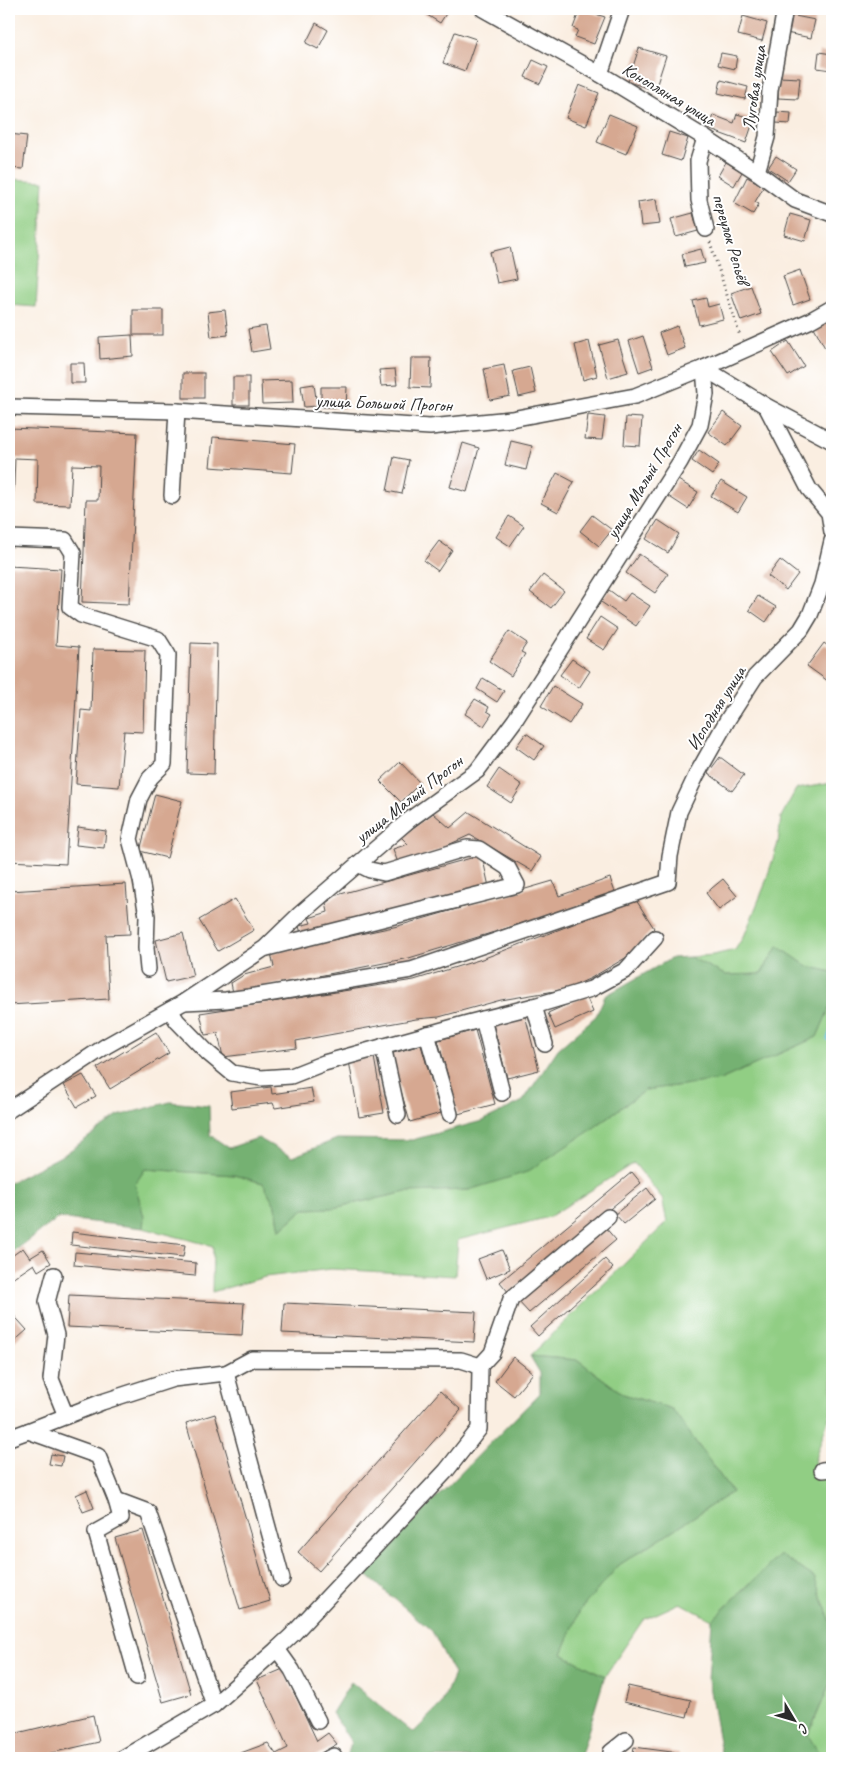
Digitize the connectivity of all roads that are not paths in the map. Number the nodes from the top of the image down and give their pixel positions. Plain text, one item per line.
1 (483, 9) edge
2 (622, 9) edge
3 (785, 9) edge
4 (600, 74) junction
5 (705, 138) junction
6 (757, 172) junction
7 (832, 214) edge
8 (706, 228) road end
9 (832, 308) edge
10 (704, 368) junction
11 (766, 406) junction
12 (9, 407) edge
13 (177, 411) junction
14 (832, 441) edge
15 (172, 496) dead end
16 (832, 532) edge
17 (9, 538) edge
18 (832, 541) edge
19 (358, 864) junction
20 (655, 938) dead end
21 (265, 948) junction
22 (148, 969) dead end
23 (184, 1002) junction
24 (534, 1006) junction
25 (170, 1010) junction
26 (483, 1019) junction
27 (427, 1034) junction
28 (545, 1044) dead end
29 (382, 1046) junction
30 (502, 1093) dead end
31 (9, 1110) edge
32 (450, 1114) dead end
33 (398, 1115) dead end
34 (608, 1216) dead end
35 (54, 1275) dead end
36 (480, 1366) junction
37 (226, 1373) junction
38 (66, 1416) junction
39 (28, 1431) junction
40 (9, 1438) edge
41 (116, 1500) junction
42 (282, 1579) dead end
43 (276, 1649) junction
44 (137, 1677) dead end
45 (214, 1705) junction
46 (318, 1721) dead end
47 (626, 1740) dead end
48 (123, 1758) edge
49 (611, 1758) edge

1 - 4 street, Конопляная улица
2 - 4 street
3 - 6 street, Луговая улица
4 - 5 street, Конопляная улица
5 - 6 street, Конопляная улица
5 - 8 street, переулок Репьёв
6 - 7 street, Конопляная улица
9 - 10 street, улица Большой Прогон
10 - 11 street
10 - 13 street, улица Большой Прогон
10 - 19 street, улица Малый Прогон
11 - 14 street
11 - 16 street
12 - 13 street, улица Большой Прогон
13 - 15 street
17 - 22 street
18 - 23 street, Исподняя улица
19 - 21 street, улица Малый Прогон
19 - 21 street
20 - 24 street
21 - 23 street, улица Малый Прогон
23 - 25 street, улица Малый Прогон
24 - 26 street
24 - 28 street
25 - 29 street
25 - 31 street, улица Малый Прогон
26 - 27 street
26 - 30 street
27 - 29 street
27 - 32 street
29 - 33 street
34 - 36 street
35 - 38 street
36 - 37 street
36 - 43 street
37 - 38 street
37 - 42 street
38 - 39 street
39 - 40 street
39 - 41 street
41 - 44 street
41 - 45 street
43 - 45 street
43 - 46 street
45 - 48 street
47 - 49 street

